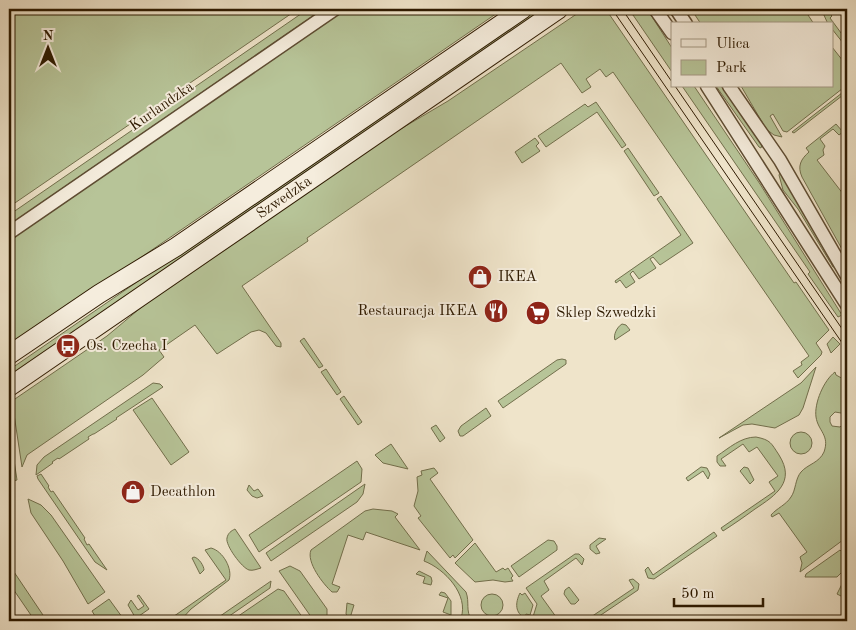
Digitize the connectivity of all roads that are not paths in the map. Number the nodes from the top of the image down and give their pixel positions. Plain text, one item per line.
1 (335, 9) edge
2 (523, 9) edge
3 (559, 9) edge
4 (655, 9) edge
5 (676, 9) edge
6 (681, 9) edge
7 (686, 22) edge
8 (686, 22) edge
9 (671, 32) edge
10 (708, 88) edge
11 (730, 88) edge
12 (9, 233) edge
13 (847, 276) edge
14 (847, 305) edge
15 (9, 355) edge
16 (9, 387) edge

1 - 12 street, Kurlandzka
2 - 15 street, Szwedzka
3 - 16 street, Szwedzka
4 - 9 street
5 - 7 street
6 - 8 street
10 - 14 street
11 - 13 street

